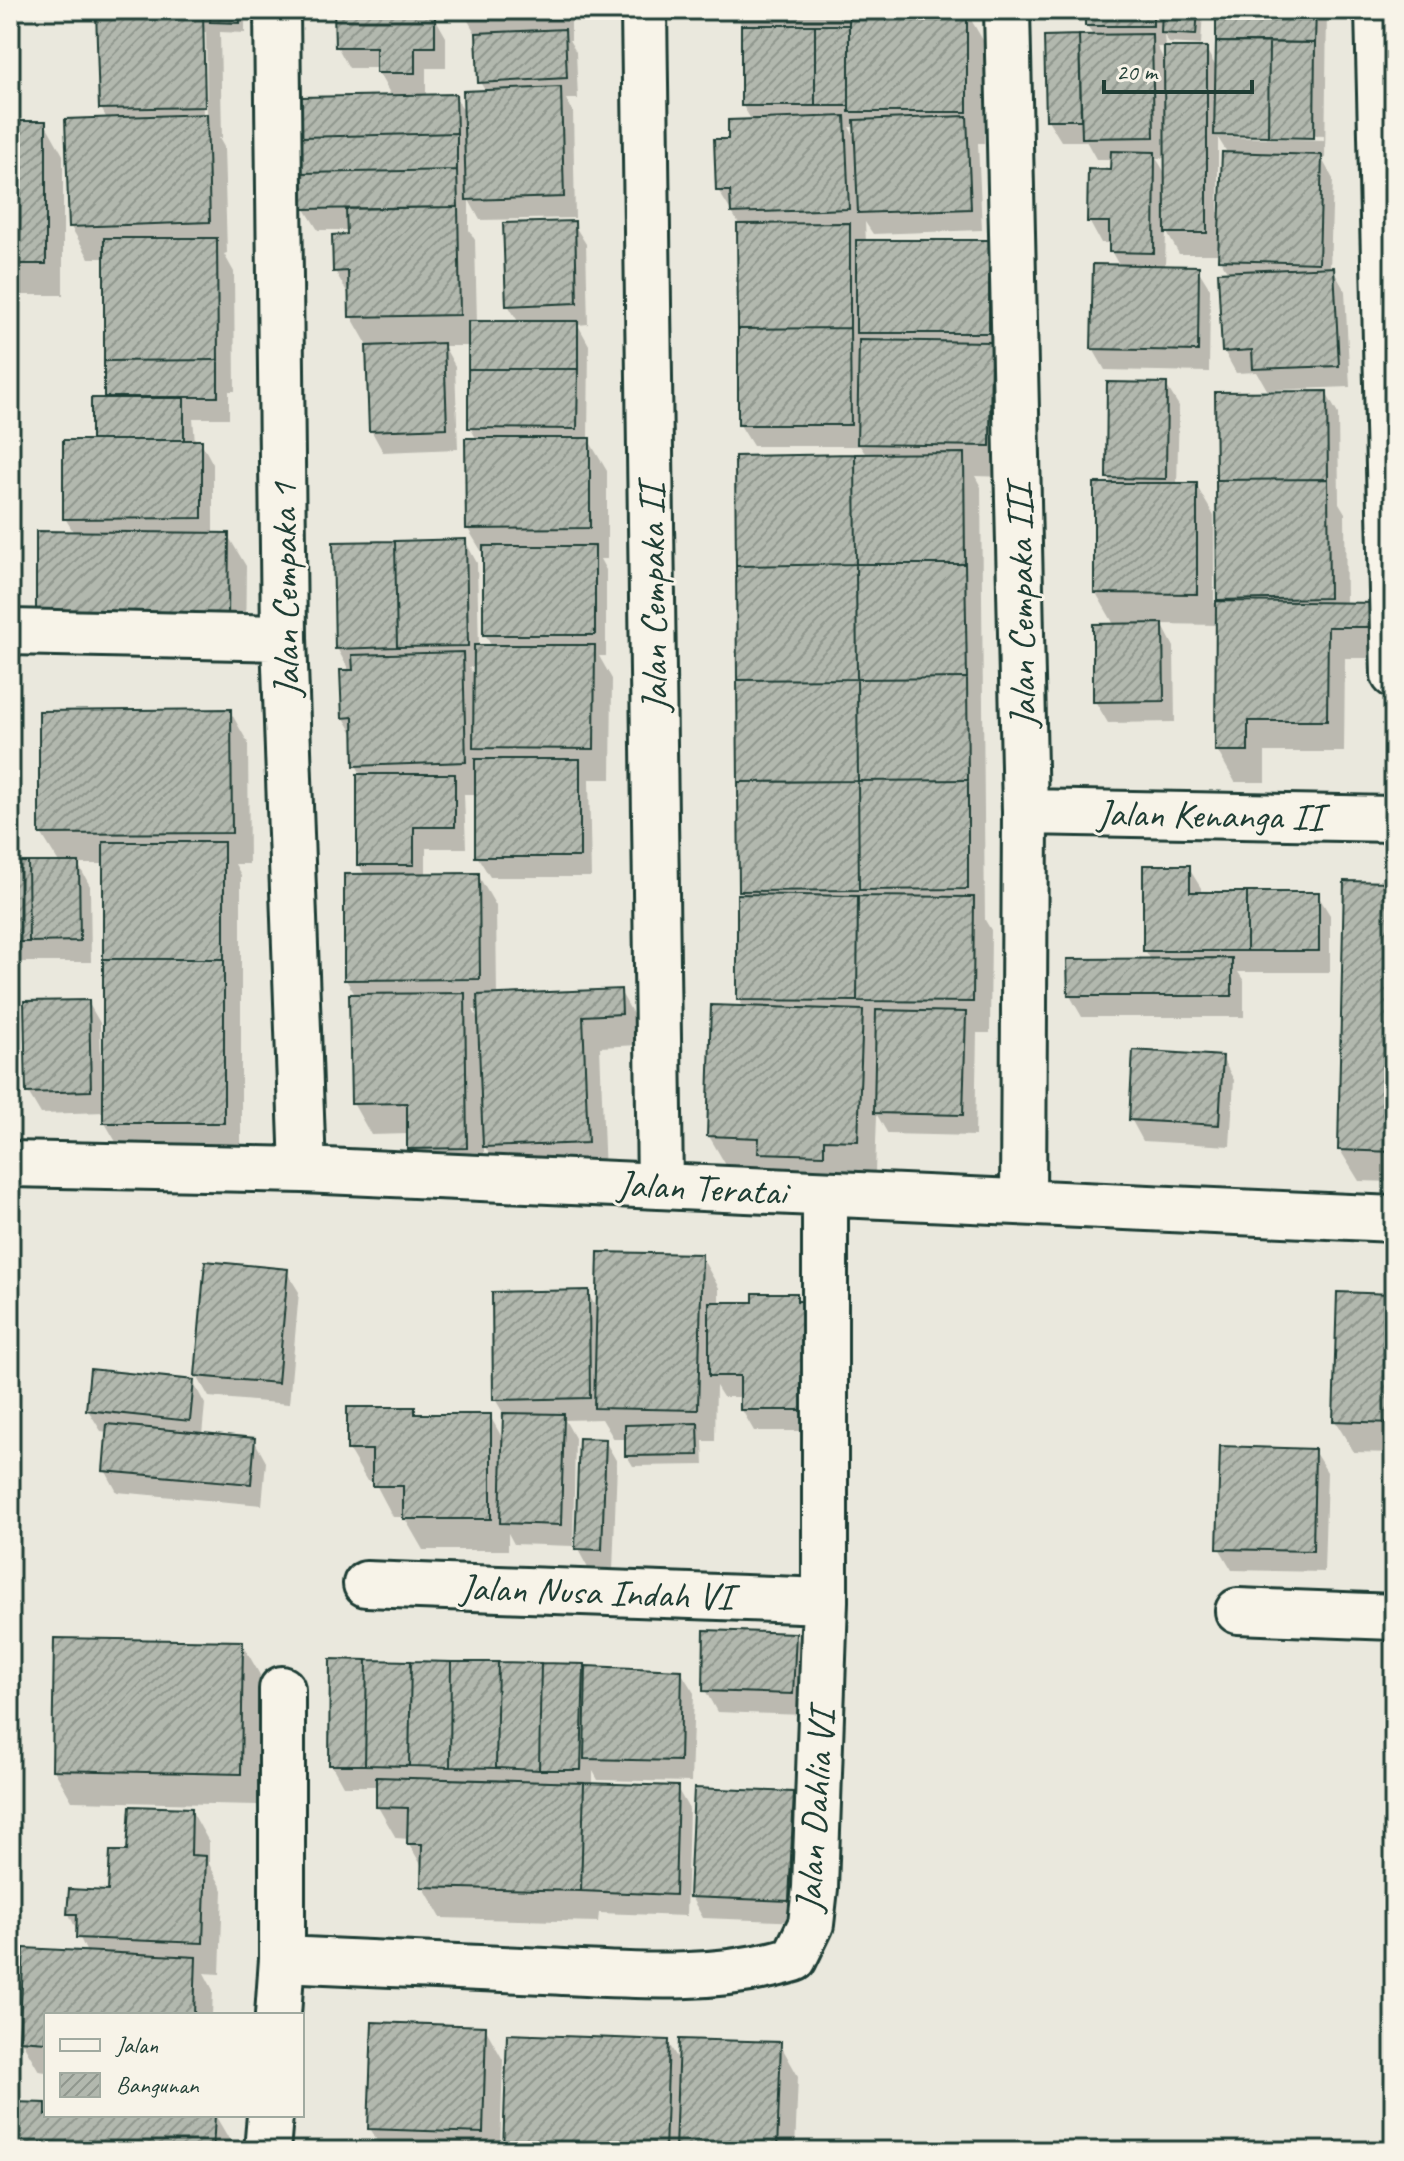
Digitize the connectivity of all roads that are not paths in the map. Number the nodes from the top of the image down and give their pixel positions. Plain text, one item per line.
1 (277, 10) edge
2 (644, 10) edge
3 (1007, 10) edge
4 (1378, 10) edge
5 (10, 632) edge
6 (284, 638) junction
7 (1394, 675) edge
8 (1025, 812) junction
9 (1394, 819) edge
10 (10, 1164) edge
11 (303, 1170) junction
12 (660, 1185) junction
13 (825, 1194) junction
14 (1023, 1202) junction
15 (1394, 1219) edge
16 (366, 1584) dead end
17 (825, 1601) junction
18 (1238, 1611) dead end
19 (1394, 1617) edge
20 (282, 1689) dead end
21 (282, 1959) junction
22 (278, 2013) edge
23 (270, 2117) edge
24 (267, 2151) edge

1 - 6 street, Jalan Cempaka 1
2 - 12 street, Jalan Cempaka II
3 - 8 street, Jalan Cempaka III
4 - 7 street
5 - 6 street
6 - 11 street, Jalan Cempaka 1
8 - 9 street, Jalan Kenanga II
8 - 14 street, Jalan Cempaka III
10 - 11 street, Jalan Teratai
11 - 12 street, Jalan Teratai
12 - 13 street, Jalan Teratai
13 - 14 street, Jalan Teratai
13 - 17 street, Jalan Dahlia VI
14 - 15 street, Jalan Teratai
16 - 17 street, Jalan Nusa Indah VI
17 - 21 street, Jalan Dahlia VI
18 - 19 street
20 - 21 street
21 - 22 street
23 - 24 street

